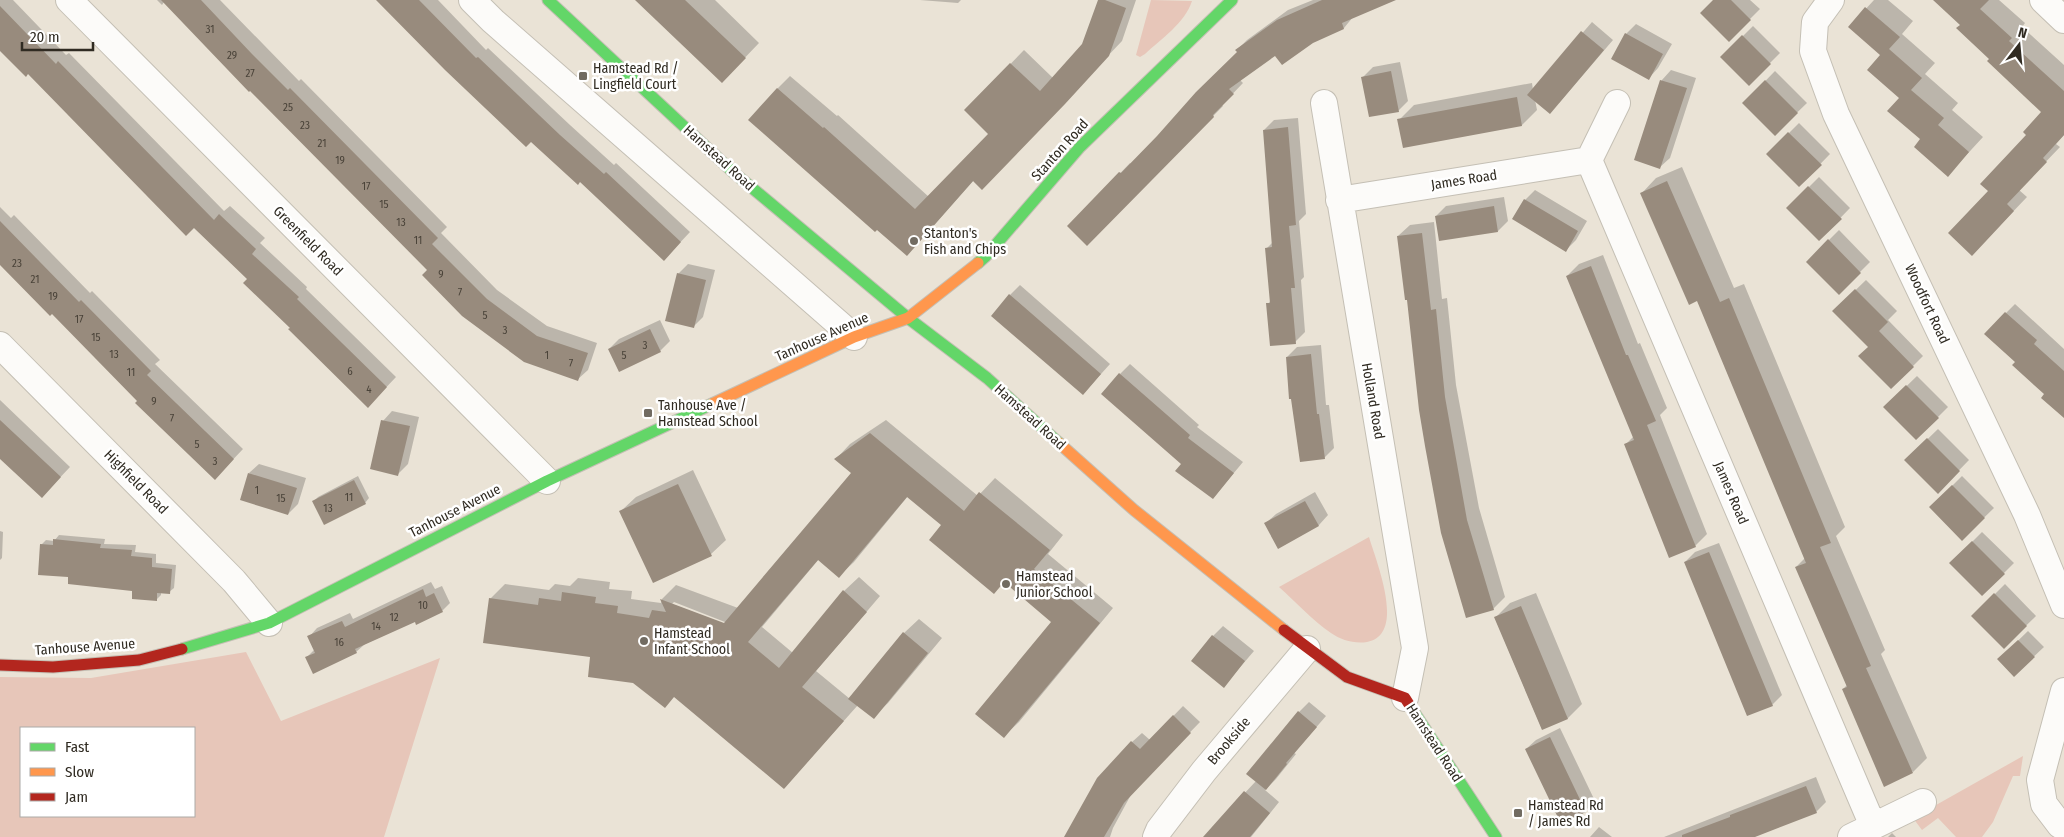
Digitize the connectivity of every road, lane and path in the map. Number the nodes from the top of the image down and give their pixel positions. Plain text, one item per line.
1 (69, 0) edge
2 (472, 0) edge
3 (548, 0) edge
4 (1232, 0) edge
5 (2043, 0) edge
6 (1829, 1) edge
7 (2064, 20) edge
8 (1617, 102) dead end
9 (1324, 103) dead end
10 (1589, 160) junction
11 (1339, 200) junction
12 (908, 318) junction
13 (854, 337) junction
14 (0, 345) edge
15 (547, 481) junction
16 (2064, 605) edge
17 (269, 623) junction
18 (1307, 649) junction
19 (0, 665) edge
20 (2064, 691) edge
21 (1405, 698) junction
22 (1923, 802) dead end
23 (2064, 828) edge
24 (1862, 832) edge
25 (1156, 837) edge
26 (1496, 837) edge

1 - 15 street, Greenfield Road
2 - 13 street
3 - 12 street, Hamstead Road
4 - 12 street, Stanton Road
5 - 7 street
6 - 16 street, Woodfort Road
8 - 10 street
9 - 11 street, Holland Road
10 - 11 street, James Road
10 - 24 street, James Road
11 - 21 street, Holland Road
12 - 13 street, Tanhouse Avenue
12 - 18 street, Hamstead Road
13 - 15 street, Tanhouse Avenue
14 - 17 street, Highfield Road
15 - 17 street, Tanhouse Avenue
17 - 19 street, Tanhouse Avenue
18 - 21 street, Hamstead Road
18 - 25 street, Brookside
20 - 23 street
21 - 26 street, Hamstead Road
22 - 24 street, James Road

